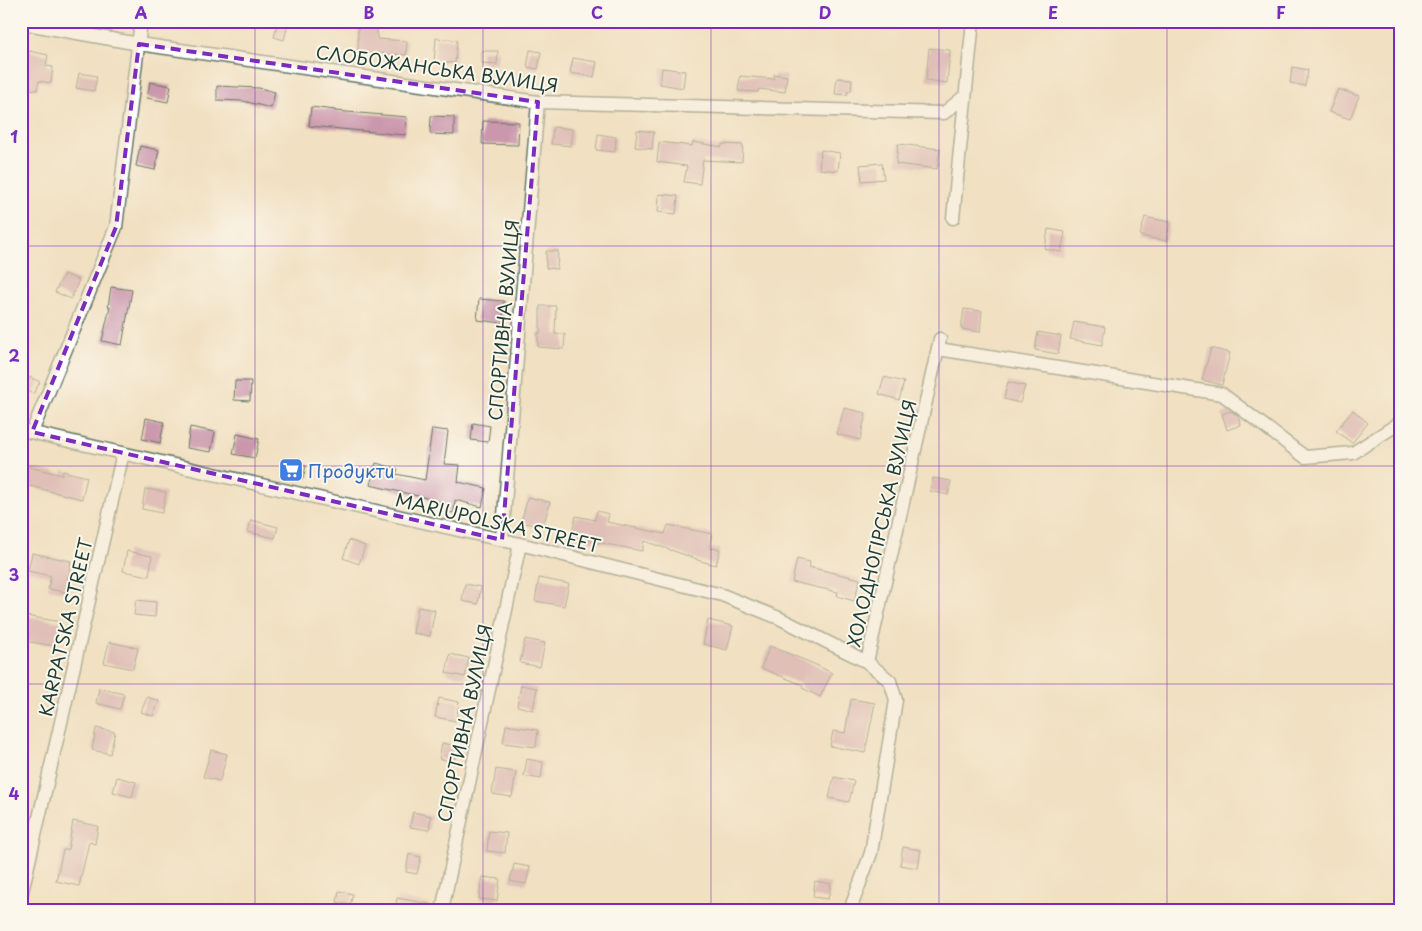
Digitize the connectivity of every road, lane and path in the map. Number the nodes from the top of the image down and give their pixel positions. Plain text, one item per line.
1 (142, 21) edge
2 (973, 21) edge
3 (21, 23) edge
4 (139, 44) junction
5 (965, 96) junction
6 (538, 102) junction
7 (953, 218) dead end
8 (1401, 422) edge
9 (26, 431) edge
10 (123, 453) junction
11 (502, 540) junction
12 (520, 544) junction
13 (867, 662) junction
14 (21, 896) edge
15 (442, 910) edge
16 (850, 910) edge

1 - 4 street
2 - 5 street
3 - 4 street, СЛОБОЖАНСЬКА ВУЛИЦЯ
4 - 6 street, СЛОБОЖАНСЬКА ВУЛИЦЯ
4 - 9 street
5 - 6 street, СЛОБОЖАНСЬКА ВУЛИЦЯ
5 - 7 street
6 - 11 street, СПОРТИВНА ВУЛИЦЯ
8 - 13 street, ХОЛОДНОГІРСЬКА ВУЛИЦЯ
9 - 10 street, MARIUPOLSKA STREET
10 - 11 street, MARIUPOLSKA STREET
10 - 14 street, KARPATSKA STREET
11 - 12 street, MARIUPOLSKA STREET
12 - 13 street, MARIUPOLSKA STREET
12 - 15 street, СПОРТИВНА ВУЛИЦЯ
13 - 16 street, ХОЛОДНОГІРСЬКА ВУЛИЦЯ

